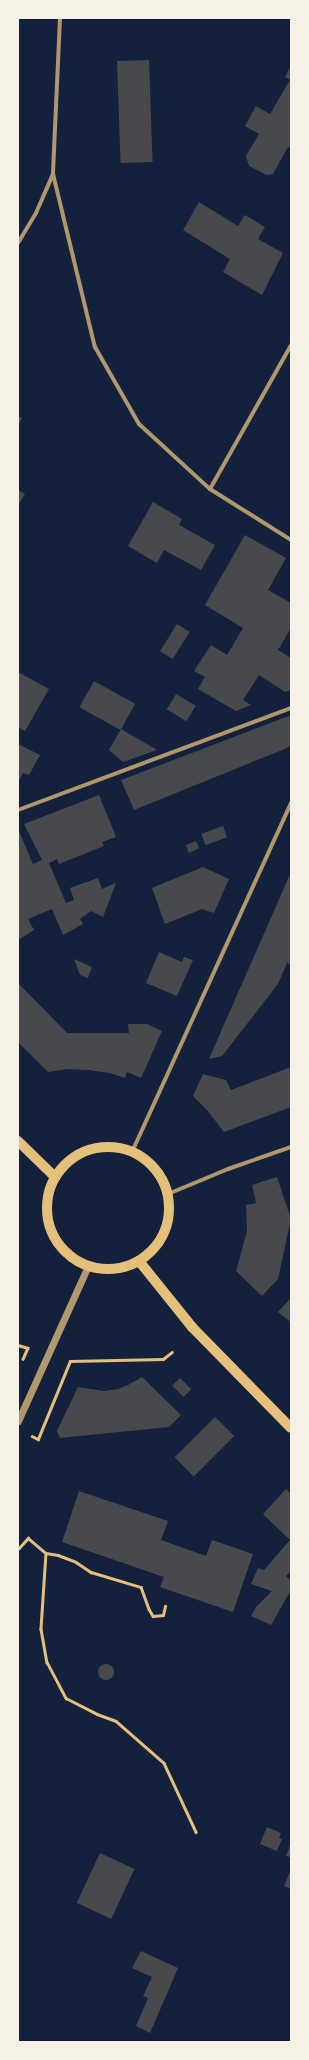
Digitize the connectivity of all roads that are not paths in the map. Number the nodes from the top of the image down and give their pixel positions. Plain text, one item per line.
1 (60, 18) edge
2 (53, 174) junction
3 (18, 243) edge
4 (291, 345) edge
5 (210, 489) junction
6 (291, 540) edge
7 (291, 708) edge
8 (291, 803) edge
9 (18, 810) edge
10 (18, 1140) edge
11 (291, 1147) edge
12 (132, 1152) junction
13 (55, 1177) junction
14 (168, 1194) junction
15 (139, 1261) junction
16 (88, 1266) junction
17 (18, 1421) edge
18 (291, 1428) edge

1 - 2 street
2 - 3 street
2 - 5 street
4 - 5 street
5 - 6 street
7 - 9 street
8 - 12 street
10 - 13 main road
11 - 14 street
12 - 13 main road
12 - 14 main road
13 - 16 main road
14 - 15 main road
15 - 16 main road
15 - 18 main road
16 - 17 street

